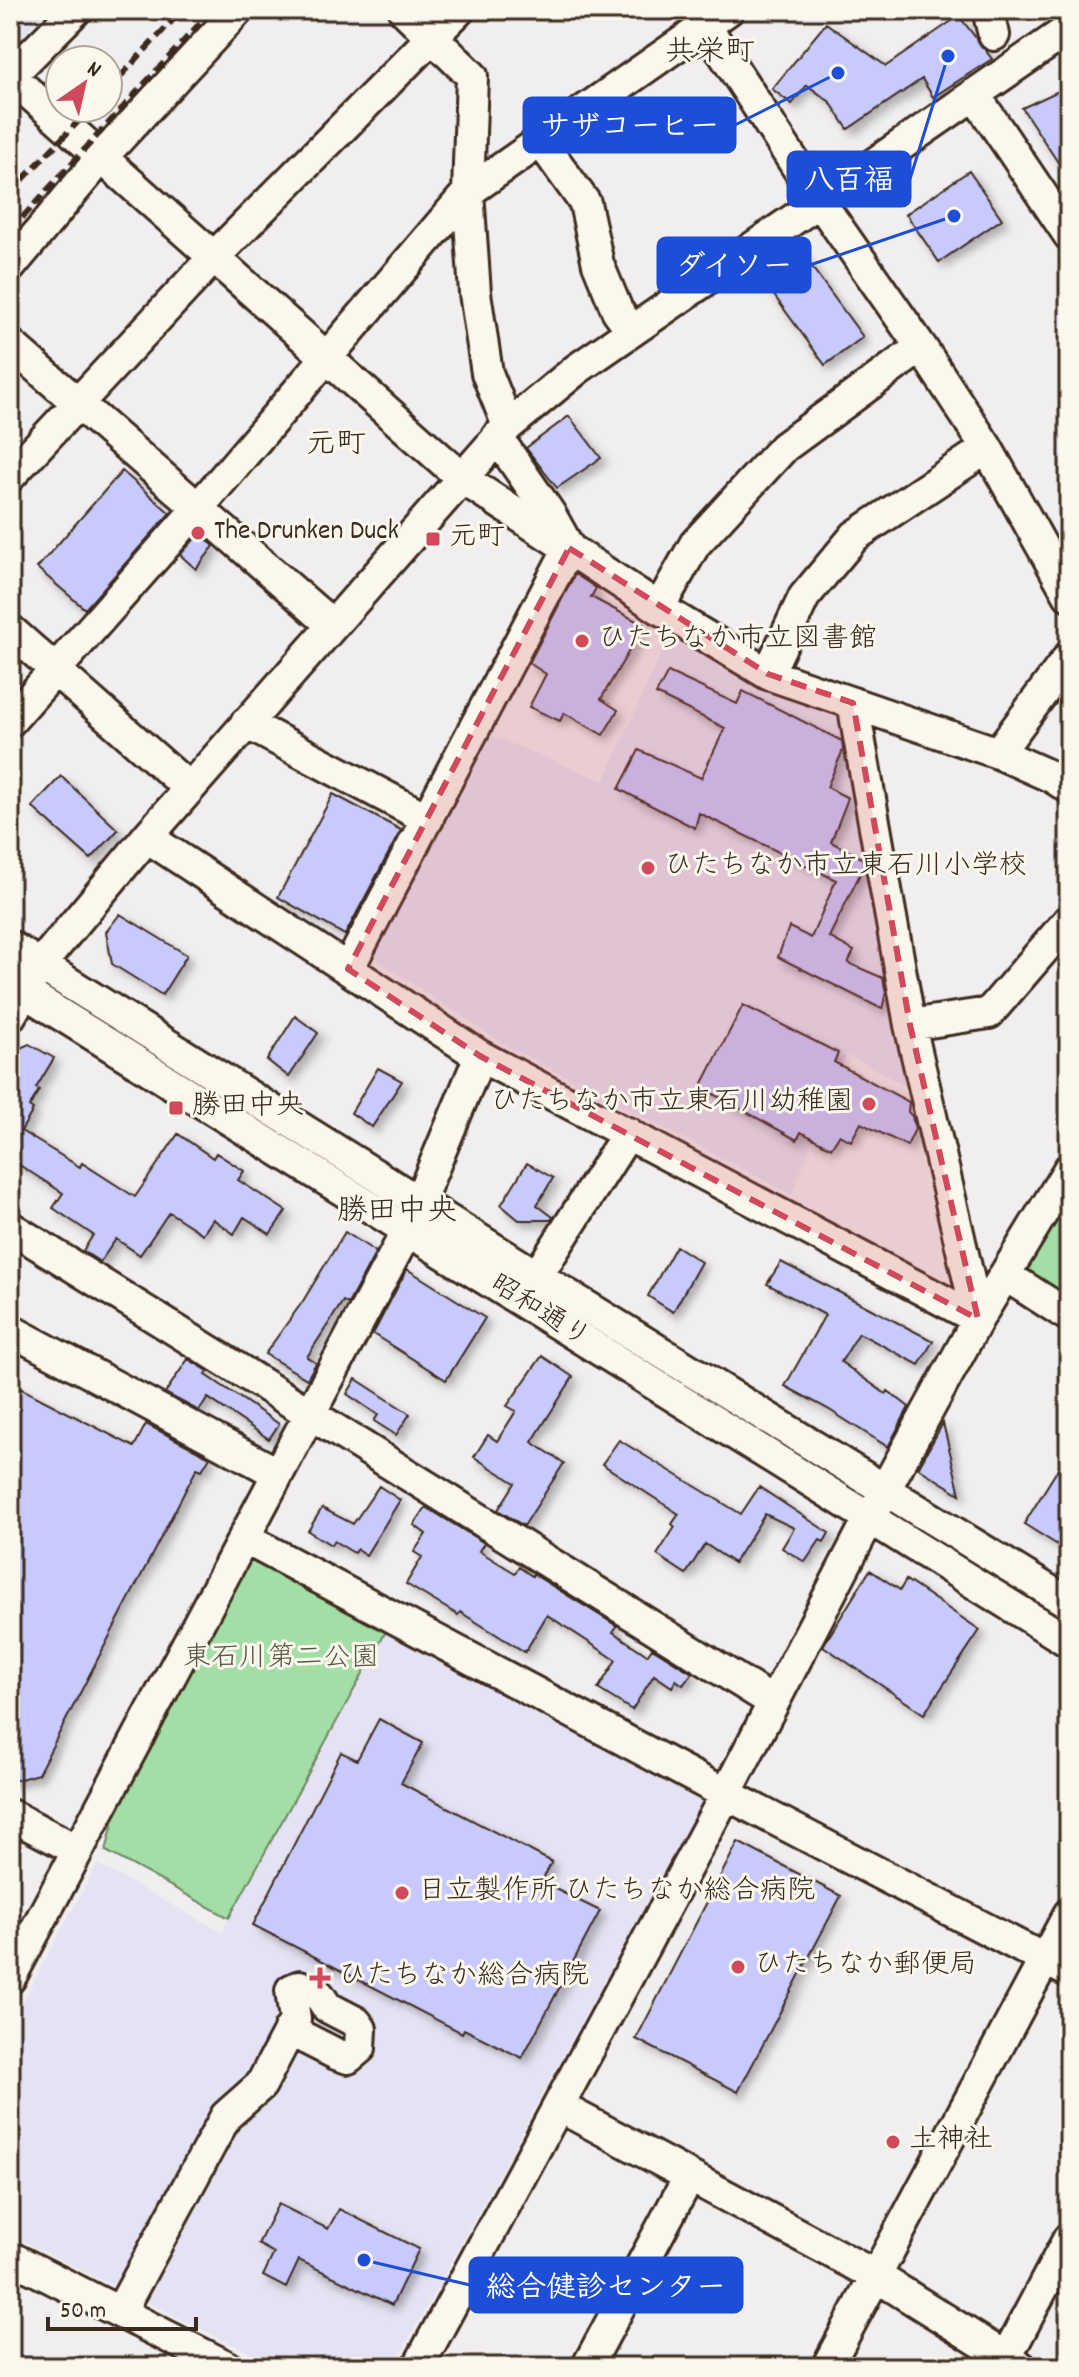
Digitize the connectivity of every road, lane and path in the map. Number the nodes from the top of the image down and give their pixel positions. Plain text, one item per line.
1 (76, 10) edge
2 (238, 10) edge
3 (404, 10) edge
4 (459, 10) edge
5 (711, 15) edge
6 (1069, 29) edge
7 (431, 37) junction
8 (10, 76) edge
9 (974, 94) junction
10 (540, 140) junction
11 (100, 159) junction
12 (468, 192) junction
13 (820, 202) junction
14 (1069, 235) edge
15 (213, 258) junction
16 (10, 267) edge
17 (632, 331) junction
18 (10, 344) edge
19 (921, 347) junction
20 (327, 358) junction
21 (78, 402) junction
22 (502, 432) junction
23 (987, 448) junction
24 (10, 476) edge
25 (462, 478) junction
26 (198, 508) junction
27 (569, 548) junction
28 (1069, 595) edge
29 (659, 608) junction
30 (332, 625) junction
31 (10, 630) edge
32 (1069, 657) edge
33 (55, 670) junction
34 (768, 674) junction
35 (853, 703) junction
36 (10, 721) edge
37 (246, 723) junction
38 (998, 753) junction
39 (189, 788) junction
40 (1069, 788) edge
41 (428, 819) junction
42 (147, 837) junction
43 (1069, 920) edge
44 (10, 946) edge
45 (40, 965) junction
46 (348, 969) junction
47 (14, 996) edge
48 (910, 1025) junction
49 (480, 1056) junction
50 (628, 1133) junction
51 (1069, 1169) edge
52 (419, 1202) junction
53 (10, 1227) edge
54 (407, 1231) junction
55 (1005, 1275) junction
56 (537, 1276) junction
57 (1069, 1316) edge
58 (978, 1319) junction
59 (10, 1330) edge
60 (309, 1413) junction
61 (277, 1473) junction
62 (884, 1490) junction
63 (870, 1517) junction
64 (244, 1538) junction
65 (1069, 1603) edge
66 (1069, 1642) edge
67 (773, 1702) junction
68 (726, 1794) junction
69 (10, 1815) edge
70 (77, 1850) junction
71 (1069, 1914) edge
72 (1057, 1965) edge
73 (10, 1978) edge
74 (289, 2030) dead end
75 (560, 2107) junction
76 (689, 2177) junction
77 (1069, 2238) edge
78 (10, 2257) edge
79 (876, 2276) junction
80 (120, 2312) junction
81 (1010, 2364) edge
82 (228, 2367) edge
83 (418, 2367) edge
84 (587, 2367) edge
85 (827, 2367) edge

1 - 8 street
2 - 11 street
3 - 7 street
4 - 7 street
5 - 10 street
5 - 13 street
6 - 9 street
7 - 12 street
7 - 15 street
8 - 11 street
9 - 13 street
9 - 14 street
10 - 12 street
10 - 17 street
11 - 15 street
11 - 16 street
12 - 20 street
12 - 22 street
13 - 17 street
13 - 19 street
15 - 20 street
15 - 21 street
17 - 22 street
18 - 21 street
19 - 23 street
19 - 29 street
20 - 25 street
20 - 26 street
21 - 24 street
21 - 26 street
22 - 25 street
22 - 27 street
23 - 28 street
23 - 34 street
25 - 27 street
25 - 30 street
26 - 30 street
26 - 33 street
27 - 29 street
27 - 41 street
29 - 34 street
30 - 37 street
31 - 33 street
32 - 38 street
33 - 36 street
33 - 39 street
34 - 35 street
35 - 38 street
35 - 48 street
37 - 39 street
37 - 41 street
38 - 40 street
39 - 42 street
41 - 46 street
42 - 45 street
42 - 46 street
43 - 48 street
44 - 45 street, 昭和通り
45 - 47 street
45 - 52 street, 昭和通り
46 - 49 street
47 - 54 street, 昭和通り
48 - 58 street
49 - 50 street
49 - 52 street
50 - 56 street
50 - 58 street
51 - 55 street
52 - 54 street
52 - 56 street, 昭和通り
53 - 60 street
54 - 60 street
54 - 63 street, 昭和通り
55 - 57 street
55 - 58 street
56 - 62 street, 昭和通り
58 - 62 street
59 - 61 street
60 - 61 street
60 - 67 street
61 - 64 street
62 - 63 street
62 - 65 street, 昭和通り
63 - 66 street, 昭和通り
63 - 67 street
64 - 68 street
64 - 70 street
67 - 68 street
68 - 72 street
68 - 75 street
69 - 70 street
70 - 73 street
71 - 72 street
72 - 79 street
74 - 80 street
75 - 76 street
75 - 83 street
76 - 79 street
76 - 84 street
77 - 81 street
78 - 80 street
79 - 81 street
79 - 85 street
80 - 82 street

